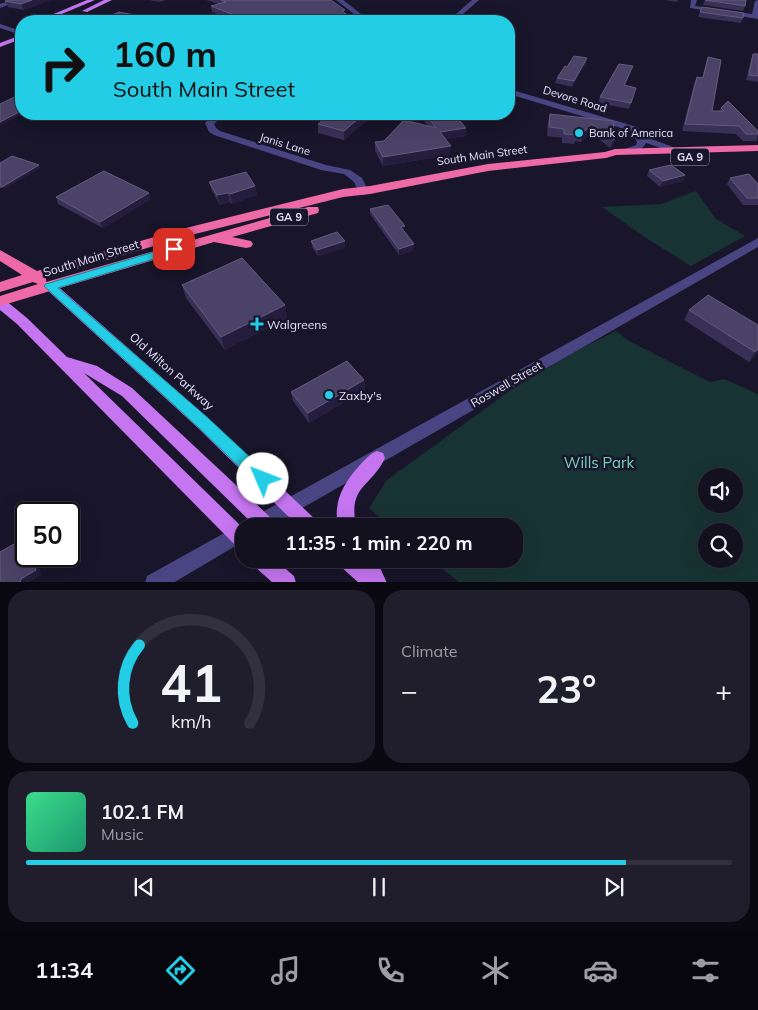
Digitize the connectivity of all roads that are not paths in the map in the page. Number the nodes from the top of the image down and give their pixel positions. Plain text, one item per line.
1 (18, 0) edge
2 (92, 0) edge
3 (109, 0) edge
4 (339, 0) edge
5 (476, 0) edge
6 (694, 0) edge
7 (758, 2) edge
8 (0, 6) edge
9 (55, 15) edge
10 (74, 15) edge
11 (359, 15) edge
12 (458, 15) edge
13 (757, 17) edge
14 (0, 26) edge
15 (15, 31) edge
16 (0, 32) edge
17 (15, 33) edge
18 (9, 34) junction
19 (15, 36) edge
20 (0, 37) edge
21 (0, 46) edge
22 (515, 93) edge
23 (213, 120) edge
24 (634, 129) junction
25 (758, 148) edge
26 (676, 150) junction
27 (628, 151) junction
28 (606, 155) junction
29 (758, 156) edge
30 (364, 192) junction
31 (212, 238) junction
32 (758, 242) edge
33 (246, 244) dead end
34 (0, 255) edge
35 (35, 276) junction
36 (0, 286) edge
37 (50, 286) junction
38 (0, 302) edge
39 (63, 361) junction
40 (377, 458) junction
41 (290, 506) junction
42 (253, 518) edge
43 (269, 518) edge
44 (302, 518) edge
45 (345, 518) edge
46 (235, 530) edge
47 (235, 539) edge
48 (271, 568) edge
49 (358, 568) edge
50 (371, 568) edge
51 (154, 582) edge
52 (286, 582) edge
53 (374, 582) edge
54 (378, 582) edge

1 - 8 street
2 - 9 main road
3 - 10 main road
4 - 11 street
5 - 12 street
6 - 13 street
7 - 13 street
14 - 15 street
16 - 18 street
17 - 18 street
18 - 20 main road
19 - 21 main road
22 - 24 street, Devore Road
23 - 30 street, Janis Lane
24 - 26 street, Devore Road
24 - 27 street
25 - 26 highway, South Main Street / GA 9
26 - 27 highway, South Main Street / GA 9
27 - 28 highway, South Main Street / GA 9
28 - 29 highway, South Main Street / GA 9
28 - 30 highway, South Main Street / GA 9
30 - 31 highway, South Main Street / GA 9
30 - 35 highway, South Main Street / GA 9
31 - 33 highway
31 - 37 highway, South Main Street / GA 9
32 - 40 street, Roswell Street
34 - 35 highway, Old Milton Parkway
35 - 36 highway, South Main Street / GA 9
35 - 37 highway, Old Milton Parkway
37 - 38 highway, South Main Street / GA 9
37 - 41 main road, Old Milton Parkway
38 - 39 main road
39 - 42 main road
39 - 46 main road
40 - 41 street, Roswell Street
40 - 45 main road
41 - 43 street, Roswell Street
41 - 44 main road, Old Milton Parkway
47 - 51 street
48 - 52 main road
49 - 53 main road
50 - 54 main road

